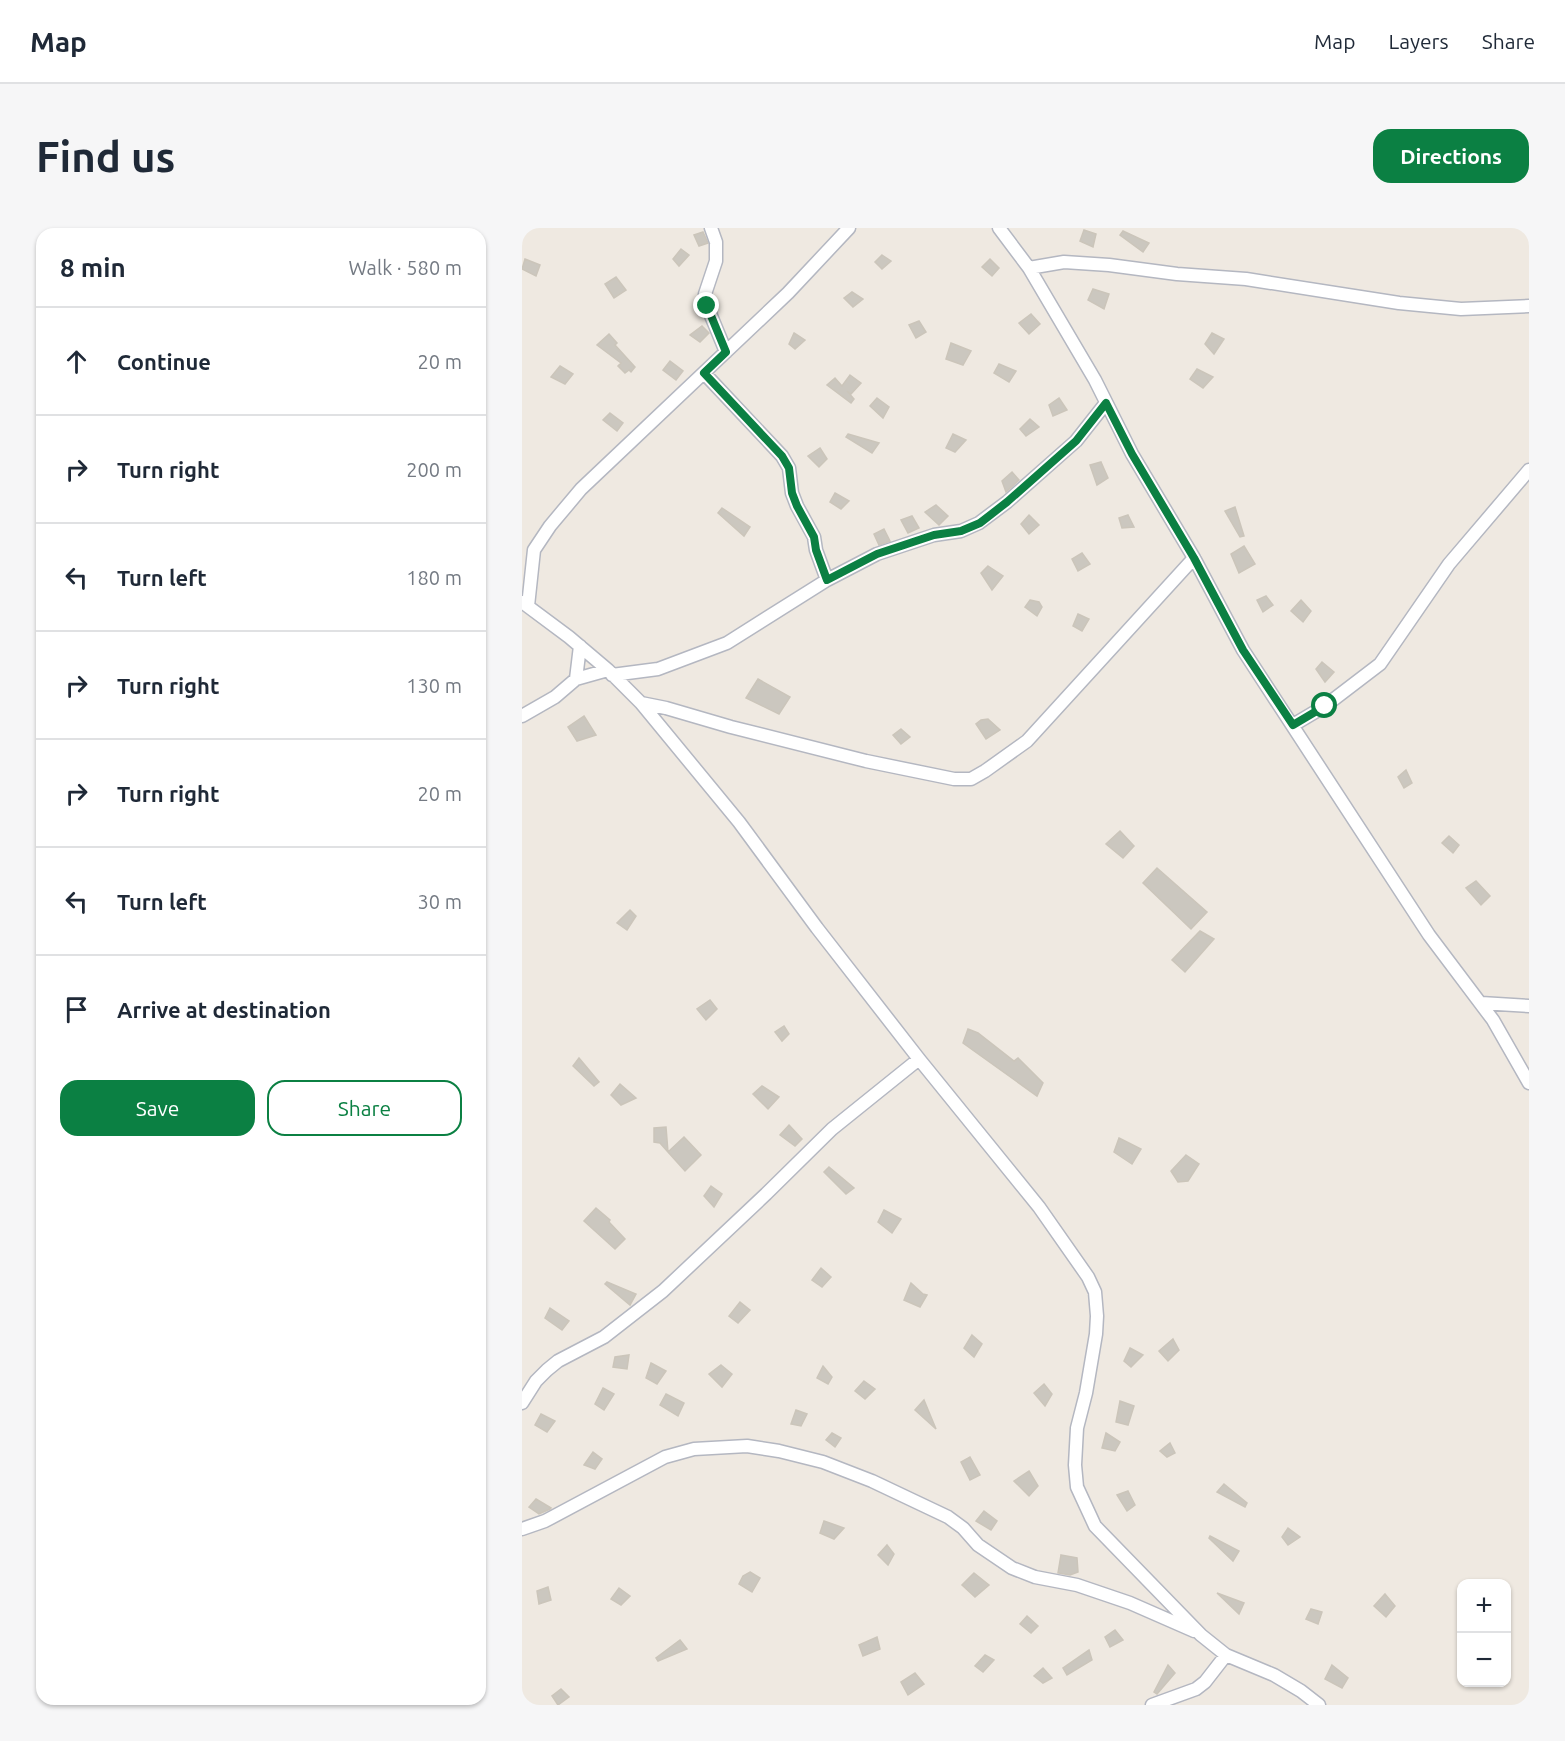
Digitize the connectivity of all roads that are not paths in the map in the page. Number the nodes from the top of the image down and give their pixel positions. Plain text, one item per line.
1 (711, 228) edge
2 (849, 228) edge
3 (999, 228) edge
4 (1029, 268) junction
5 (1529, 306) edge
6 (726, 352) junction
7 (704, 373) junction
8 (1106, 403) junction
9 (1529, 470) edge
10 (1194, 558) junction
11 (827, 580) junction
12 (525, 604) edge
13 (580, 646) junction
14 (610, 672) junction
15 (576, 680) junction
16 (641, 703) junction
17 (522, 716) edge
18 (1293, 725) junction
19 (1481, 1004) junction
20 (1529, 1006) edge
21 (919, 1059) junction
22 (1529, 1083) edge
23 (526, 1388) edge
24 (522, 1403) edge
25 (522, 1529) edge
26 (1201, 1635) junction
27 (1227, 1655) junction
28 (1152, 1705) edge
29 (1319, 1705) edge

1 - 6 street
2 - 6 street
3 - 4 street
4 - 5 street
4 - 8 street
6 - 7 street
7 - 11 street
7 - 12 street
8 - 10 street
8 - 11 street
9 - 18 street
10 - 16 street
10 - 18 street
11 - 14 street
12 - 13 street
13 - 14 street
13 - 15 street
14 - 15 street
14 - 16 street
15 - 17 street
16 - 21 street
18 - 19 street
19 - 20 street
19 - 22 street
21 - 23 street
21 - 26 street
23 - 24 street
25 - 26 street
26 - 27 street
27 - 28 street
27 - 29 street

